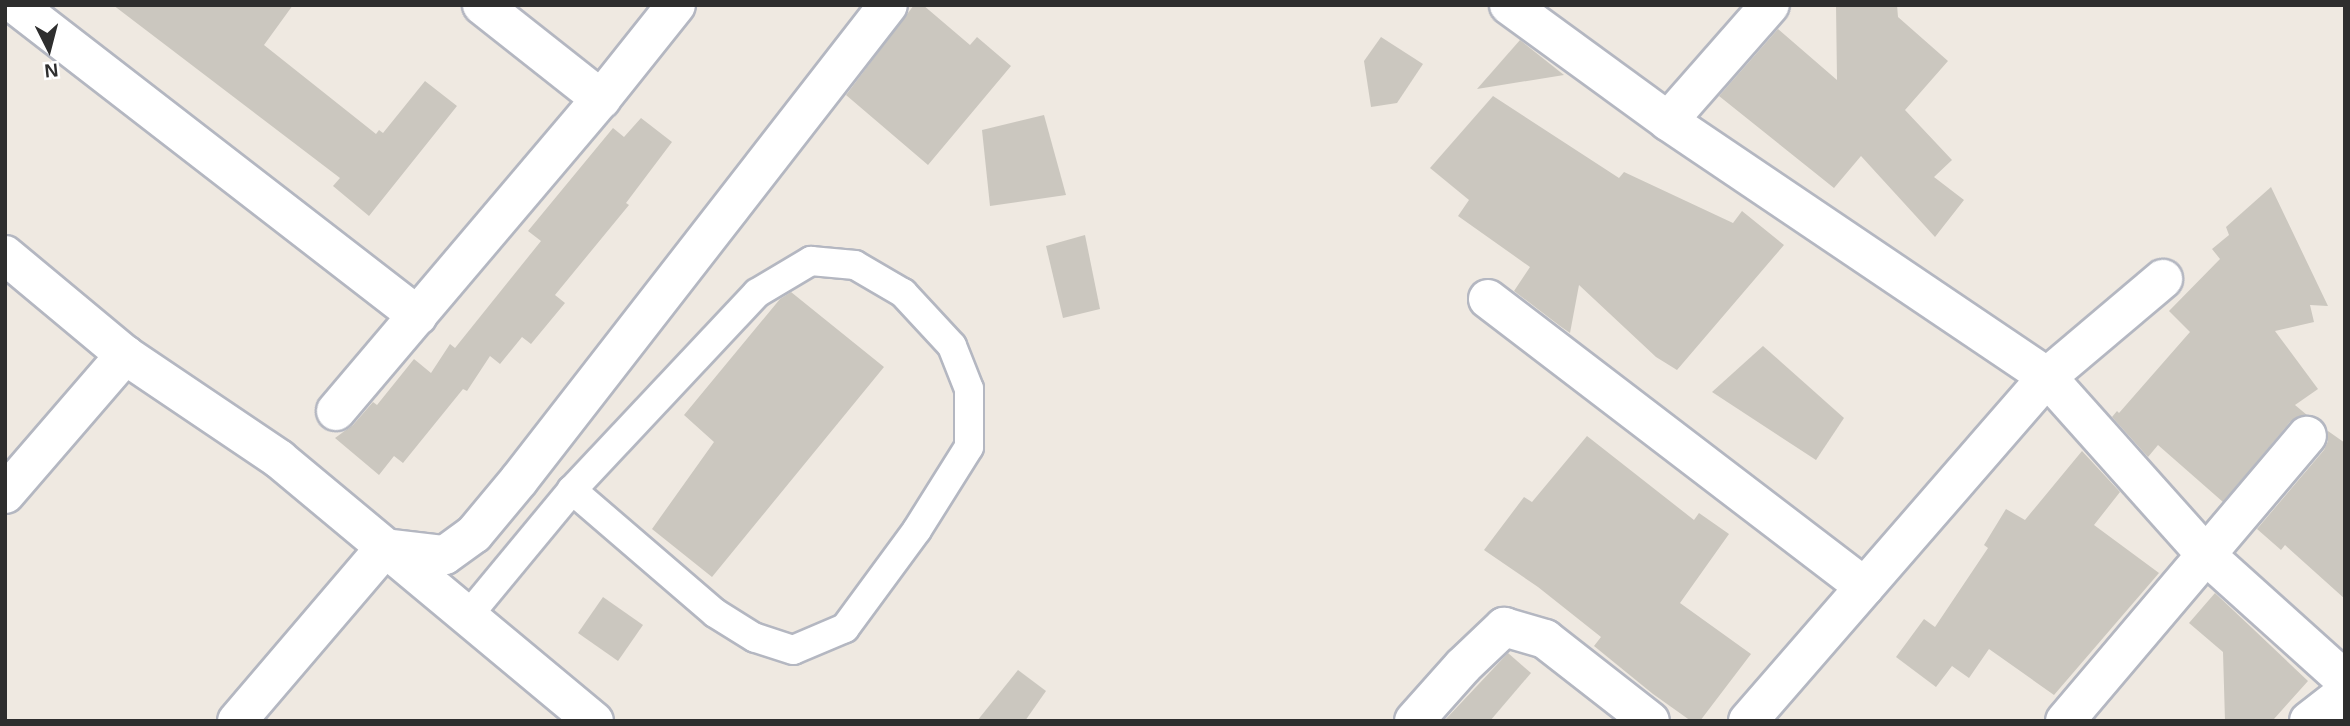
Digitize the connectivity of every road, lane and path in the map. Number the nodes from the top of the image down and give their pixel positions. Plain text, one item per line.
1 (16, 5) edge
2 (482, 5) edge
3 (676, 5) edge
4 (888, 5) edge
5 (1509, 5) edge
6 (1770, 5) edge
7 (601, 99) junction
8 (1668, 121) junction
9 (5, 256) edge
10 (2163, 279) dead end
11 (1488, 299) dead end
12 (418, 316) junction
13 (125, 355) junction
14 (2047, 377) junction
15 (337, 411) dead end
16 (2307, 436) dead end
17 (572, 490) junction
18 (5, 494) edge
19 (385, 548) junction
20 (2206, 555) junction
21 (1865, 587) junction
22 (467, 617) junction
23 (2345, 680) edge
24 (2345, 693) edge
25 (237, 721) edge
26 (594, 721) edge
27 (1414, 721) edge
28 (1650, 721) edge
29 (1748, 721) edge
30 (2065, 721) edge
31 (2309, 721) edge

1 - 12 street
2 - 7 street
3 - 7 street
4 - 19 street
5 - 8 street
6 - 8 street
7 - 12 street
8 - 14 street
9 - 13 street
10 - 14 street
11 - 21 street
12 - 15 street
13 - 18 street
13 - 19 street
14 - 20 street
14 - 21 street
16 - 20 street
17 - 17 lane
17 - 22 lane
19 - 22 street
19 - 25 street
20 - 23 street
20 - 30 street
21 - 29 street
22 - 26 street
24 - 31 street
27 - 28 street

